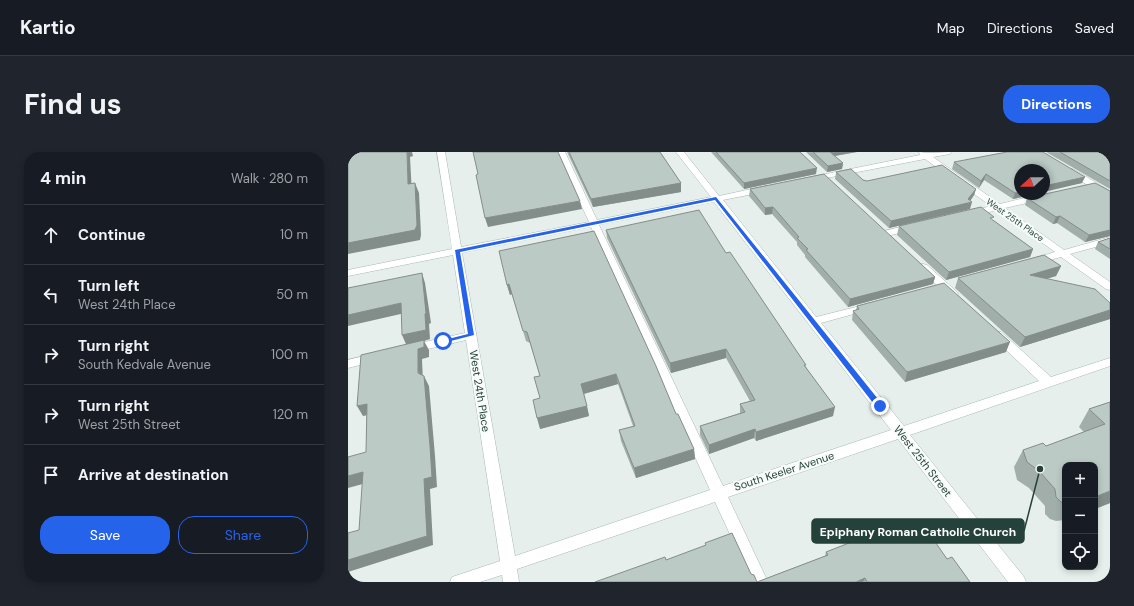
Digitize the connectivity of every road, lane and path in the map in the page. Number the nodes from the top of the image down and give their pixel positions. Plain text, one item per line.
1 (440, 152) edge
2 (561, 152) edge
3 (680, 152) edge
4 (947, 152) edge
5 (923, 154) edge
6 (814, 166) edge
7 (1062, 166) edge
8 (826, 176) junction
9 (803, 181) edge
10 (834, 184) edge
11 (1093, 185) junction
12 (774, 187) edge
13 (1079, 188) edge
14 (1110, 195) edge
15 (716, 198) junction
16 (1028, 200) edge
17 (997, 207) junction
18 (959, 216) edge
19 (594, 223) junction
20 (923, 225) edge
21 (1110, 240) edge
22 (898, 244) edge
23 (457, 251) junction
24 (1062, 253) junction
25 (916, 260) edge
26 (1023, 264) edge
27 (348, 273) edge
28 (958, 282) edge
29 (944, 286) junction
30 (1110, 287) edge
31 (929, 290) edge
32 (961, 302) edge
33 (876, 305) edge
34 (813, 322) junction
35 (990, 328) edge
36 (471, 335) junction
37 (399, 352) edge
38 (385, 355) edge
39 (1110, 362) edge
40 (348, 364) edge
41 (1049, 383) junction
42 (900, 432) junction
43 (719, 493) junction
44 (508, 564) junction
45 (458, 582) edge
46 (511, 582) edge
47 (760, 582) edge
48 (1018, 582) edge

1 - 23 street, West 24th Place
2 - 19 street
3 - 15 street, West 25th Street
4 - 5 street
5 - 8 street
5 - 17 street, West 25th Place
6 - 8 street
7 - 11 street
8 - 9 street
8 - 10 street
11 - 13 street
11 - 14 street
12 - 15 street
15 - 19 street
15 - 34 street, West 25th Street
16 - 17 street
17 - 18 street
17 - 24 street, West 25th Place
19 - 23 street
19 - 43 street
20 - 22 street
21 - 24 street
23 - 27 street
23 - 36 street, West 24th Place
24 - 26 street
24 - 30 street, West 25th Place
25 - 29 street
28 - 29 street
29 - 31 street
29 - 32 street
33 - 34 street
34 - 42 street, West 25th Street
35 - 41 street
36 - 37 street
36 - 44 street, West 24th Place
38 - 40 street
39 - 41 street, South Keeler Avenue
41 - 42 street, South Keeler Avenue
42 - 43 street, South Keeler Avenue
42 - 48 street, West 25th Street
43 - 44 street, South Keeler Avenue
43 - 47 street
44 - 45 street, South Keeler Avenue
44 - 46 street, West 24th Place

